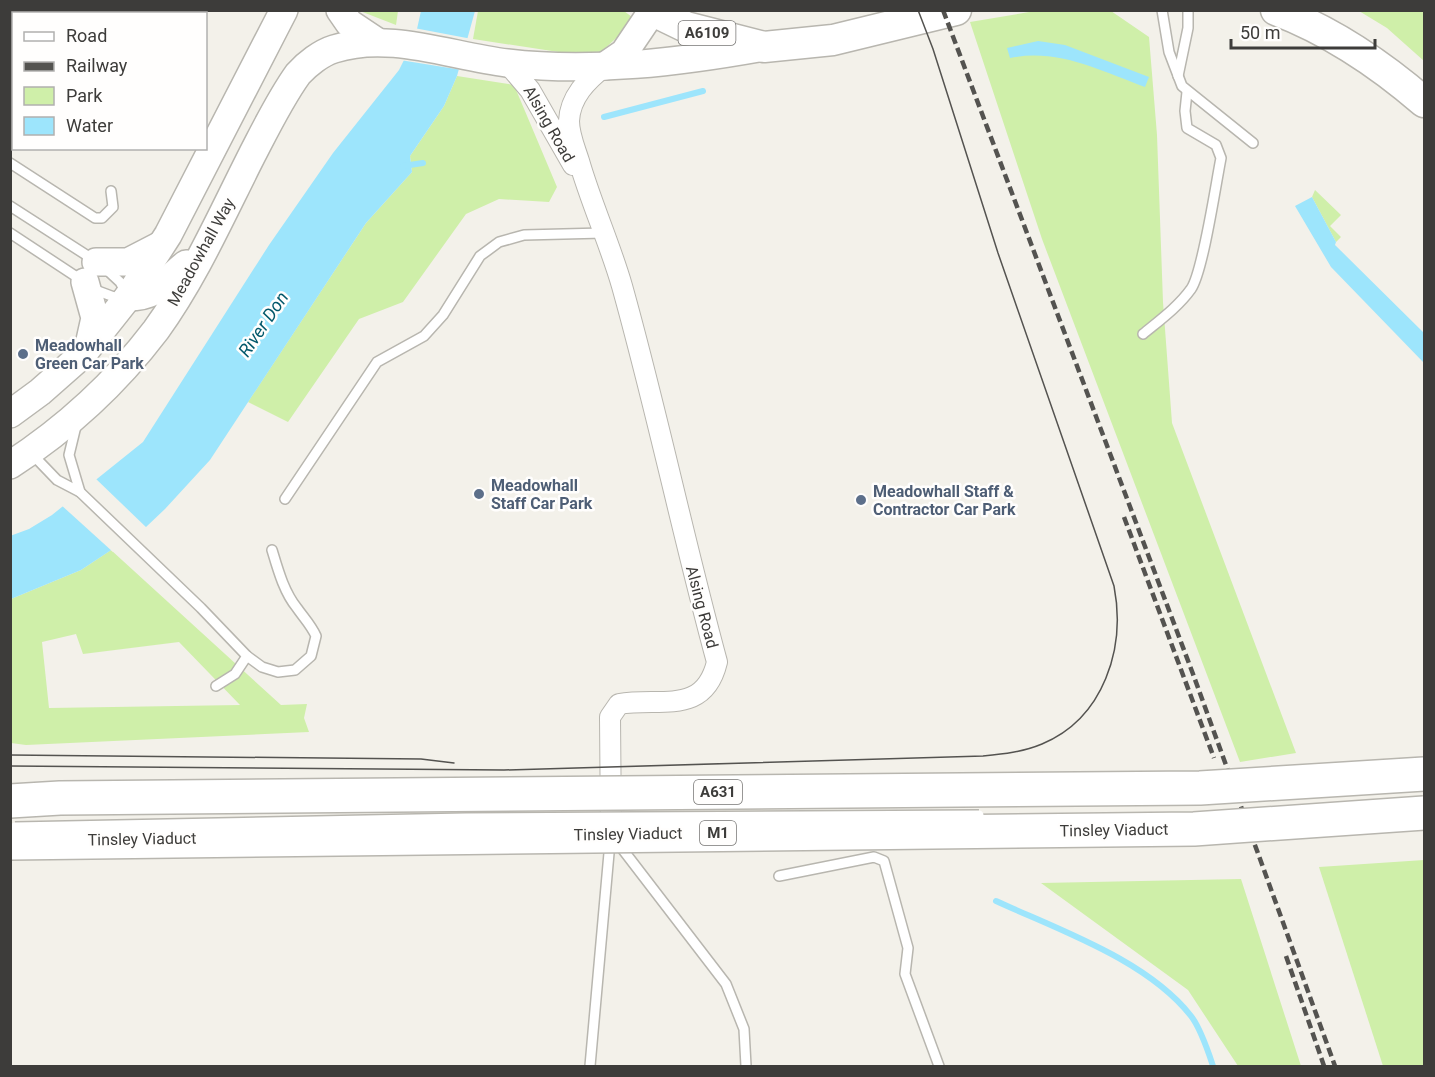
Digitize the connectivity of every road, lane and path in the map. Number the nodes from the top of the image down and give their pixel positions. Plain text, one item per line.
1 (284, 10) edge
2 (340, 10) edge
3 (956, 10) edge
4 (1162, 10) edge
5 (1188, 10) edge
6 (1276, 10) edge
7 (652, 11) edge
8 (376, 41) junction
9 (764, 47) junction
10 (507, 63) junction
11 (605, 66) junction
12 (1178, 79) junction
13 (1187, 92) junction
14 (1425, 102) edge
15 (1253, 143) dead end
16 (10, 163) edge
17 (586, 188) junction
18 (111, 191) dead end
19 (10, 206) edge
20 (10, 233) edge
21 (603, 233) junction
22 (162, 245) junction
23 (204, 250) junction
24 (90, 272) junction
25 (128, 297) junction
26 (1143, 334) dead end
27 (89, 346) junction
28 (132, 359) junction
29 (15, 411) edge
30 (80, 413) junction
31 (20, 459) edge
32 (80, 492) junction
33 (285, 499) dead end
34 (272, 550) dead end
35 (248, 656) junction
36 (216, 686) dead end
37 (1425, 774) edge
38 (1425, 784) edge
39 (10, 801) edge
40 (10, 813) edge
41 (1425, 813) edge
42 (993, 815) dead end
43 (1425, 825) edge
44 (10, 827) edge
45 (610, 833) junction
46 (10, 843) edge
47 (10, 855) edge
48 (779, 876) dead end
49 (590, 1066) edge
50 (747, 1066) edge
51 (939, 1066) edge

1 - 22 street
2 - 8 street, Meadowhall Way
3 - 9 main road, A6109
4 - 12 lane
5 - 12 lane
6 - 14 main road
7 - 9 main road, A6109
7 - 11 street
8 - 10 street, Meadowhall Way
8 - 23 street, Meadowhall Way
9 - 11 street, Meadowhall Way
10 - 11 street, Meadowhall Way
10 - 17 street, Alsing Road
11 - 17 street, Alsing Road
12 - 13 lane
13 - 15 lane
13 - 26 lane
16 - 18 lane
17 - 21 street, Alsing Road
19 - 24 lane
20 - 24 lane
21 - 33 lane
21 - 45 street, Alsing Road
22 - 24 street
22 - 25 street
23 - 25 street
23 - 28 street, Meadowhall Way
24 - 25 lane
24 - 25 lane
24 - 27 street
25 - 27 street
25 - 28 street
27 - 29 street
28 - 30 street, Meadowhall Way
29 - 31 street
30 - 31 street, Meadowhall Way
30 - 32 lane
31 - 32 lane
32 - 35 lane
34 - 35 lane
35 - 36 lane
37 - 39 highway, A631, bridge
38 - 40 highway, Tinsley Viaduct / M1
41 - 46 highway, Tinsley Viaduct / M1, bridge
42 - 44 lane, bridge
43 - 47 highway, Tinsley Viaduct
45 - 49 lane, Alsing Road
45 - 50 lane
48 - 51 lane

